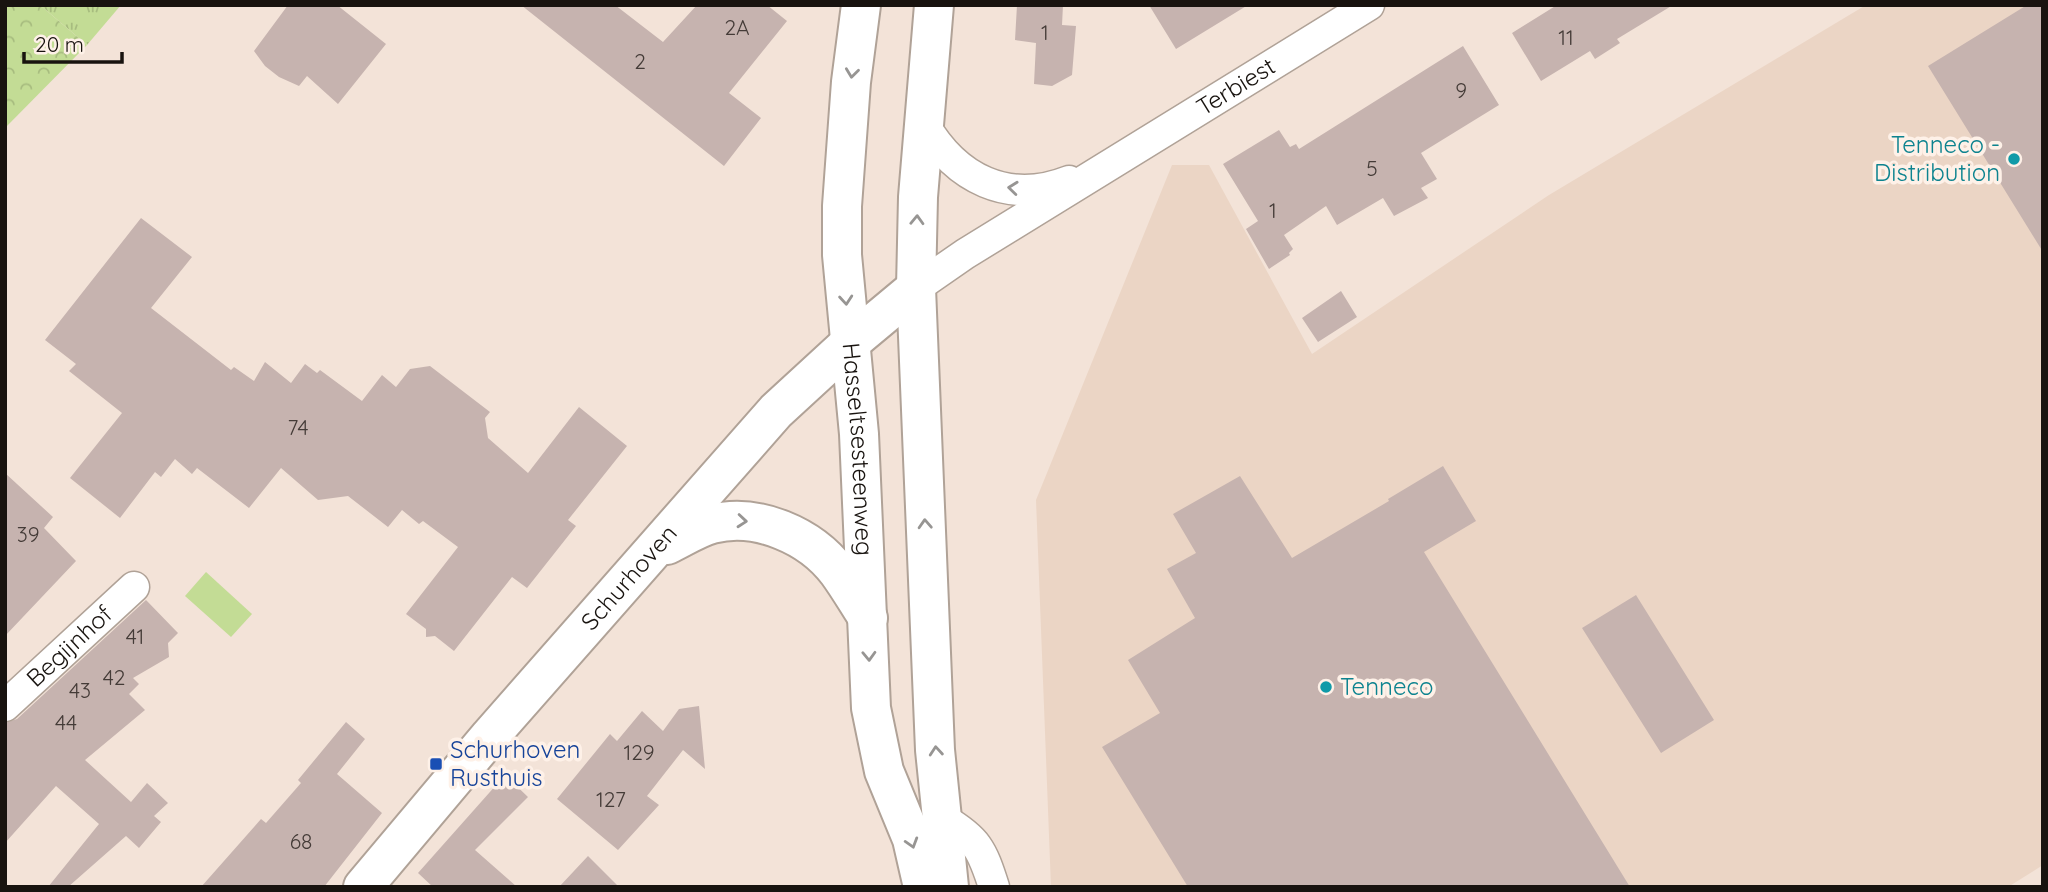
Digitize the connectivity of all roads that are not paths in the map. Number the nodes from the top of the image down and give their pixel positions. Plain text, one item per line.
1 (861, 5) edge
2 (934, 5) edge
3 (1369, 5) edge
4 (925, 124) junction
5 (1102, 169) junction
6 (916, 288) junction
7 (849, 343) junction
8 (656, 550) junction
9 (134, 587) dead end
10 (868, 618) junction
11 (5, 706) edge
12 (943, 819) junction
13 (363, 887) edge
14 (923, 887) edge
15 (949, 887) edge
16 (995, 887) edge

1 -> 7 main road, Hasseltsesteenweg
2 - 4 main road
3 - 5 street, Terbiest
5 -> 4 street, Terbiest
6 -> 4 main road
5 - 6 street, Terbiest
6 - 7 main road, Schurhoven
12 -> 6 main road
7 - 8 main road, Schurhoven
7 - 10 main road, Hasseltsesteenweg
8 -> 10 main road
8 - 13 main road, Schurhoven
9 - 11 street, Begijnhof
10 -> 14 main road, Hasseltsesteenweg
12 - 15 main road
12 - 16 street

